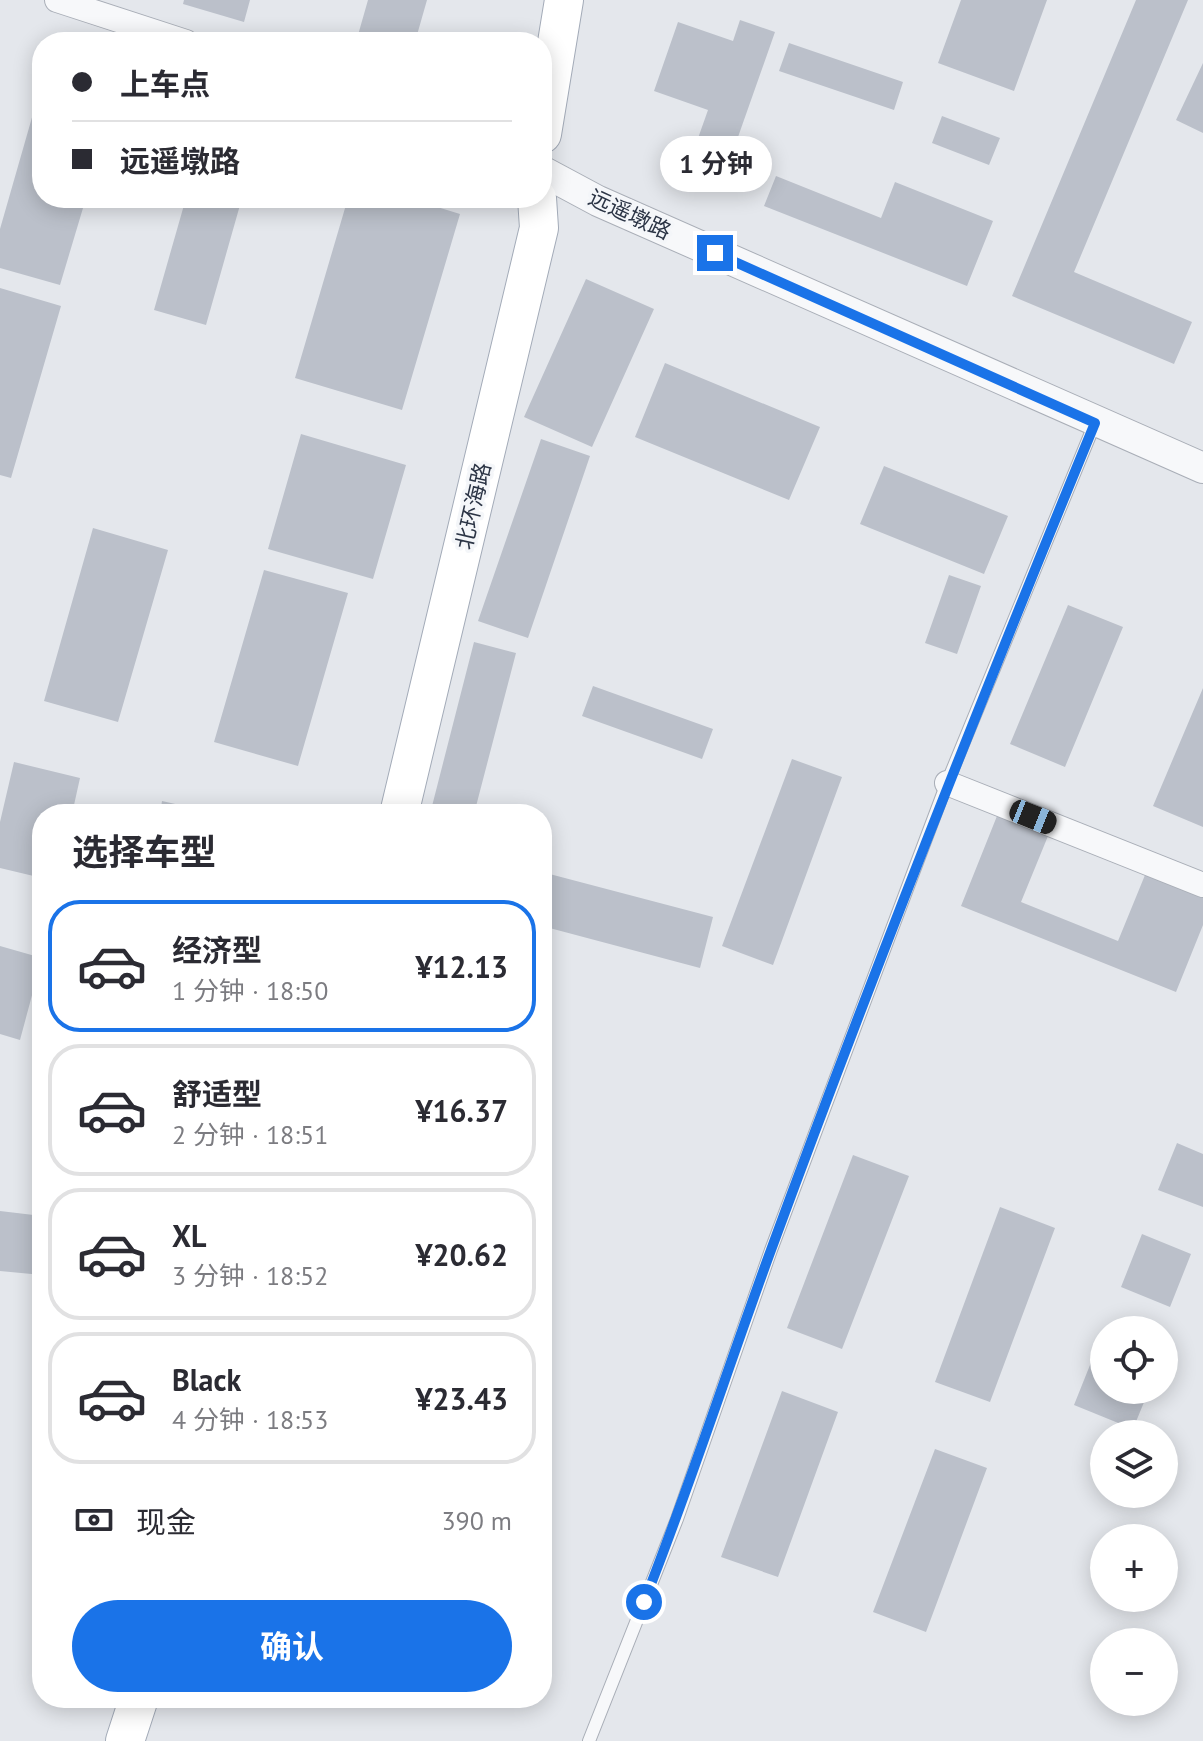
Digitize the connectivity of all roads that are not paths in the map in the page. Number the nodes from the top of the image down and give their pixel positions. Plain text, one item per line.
1 (57, 0) edge
2 (564, 0) edge
3 (155, 32) edge
4 (552, 73) edge
5 (552, 176) edge
6 (538, 208) edge
7 (1095, 423) junction
8 (1203, 468) edge
9 (947, 783) junction
10 (401, 804) edge
11 (1203, 885) edge
12 (136, 1708) edge
13 (125, 1741) edge
14 (589, 1741) edge

1 - 3 street
2 - 4 main road
5 - 7 street, 远遥墩路
6 - 10 main road, 北环海路
7 - 8 street, 远遥墩路
7 - 9 lane
9 - 11 street
9 - 14 lane
12 - 13 main road

